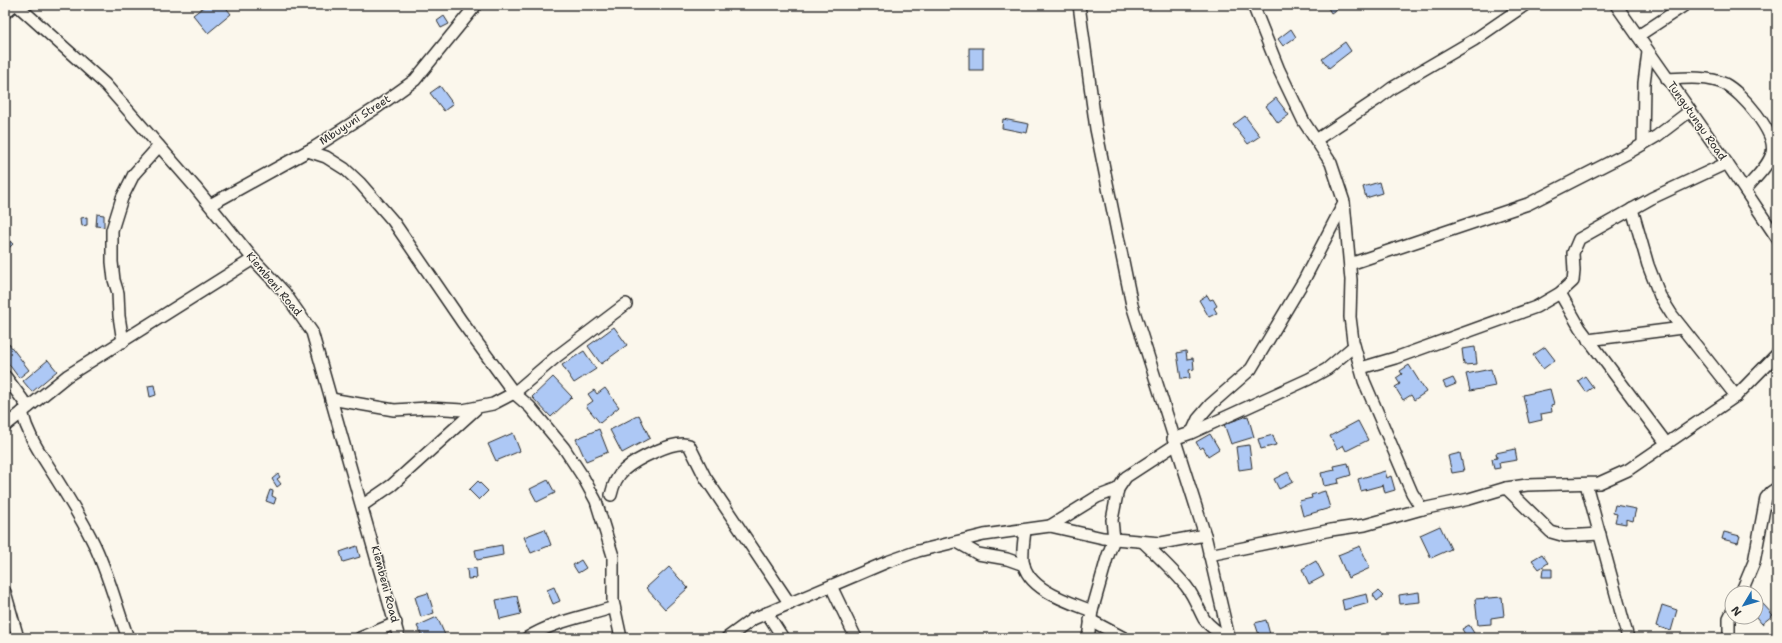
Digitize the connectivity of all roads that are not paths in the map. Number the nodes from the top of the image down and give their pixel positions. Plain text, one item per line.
1 (16, 5) edge
2 (476, 5) edge
3 (1080, 5) edge
4 (1253, 5) edge
5 (1525, 5) edge
6 (1616, 5) edge
7 (1685, 5) edge
8 (5, 14) edge
9 (1638, 36) junction
10 (1648, 52) junction
11 (1667, 79) junction
12 (1690, 111) junction
13 (1316, 140) junction
14 (1643, 144) junction
15 (159, 146) junction
16 (308, 151) junction
17 (1727, 163) junction
18 (1745, 190) junction
19 (1344, 202) junction
20 (210, 205) junction
21 (1632, 209) junction
22 (1777, 238) edge
23 (252, 259) junction
24 (1350, 264) junction
25 (1560, 293) junction
26 (626, 304) dead end
27 (1682, 328) junction
28 (1588, 340) junction
29 (123, 342) junction
30 (1354, 346) junction
31 (1777, 354) edge
32 (1360, 368) junction
33 (5, 376) edge
34 (514, 393) junction
35 (1736, 396) junction
36 (331, 399) junction
37 (477, 407) junction
38 (25, 410) junction
39 (5, 426) edge
40 (1188, 434) junction
41 (1174, 442) junction
42 (1666, 444) junction
43 (1586, 484) junction
44 (1506, 488) junction
45 (1777, 488) edge
46 (1118, 489) junction
47 (611, 494) dead end
48 (362, 505) junction
49 (1422, 509) junction
50 (1050, 526) junction
51 (1025, 530) junction
52 (1600, 534) junction
53 (1205, 535) junction
54 (1114, 539) junction
55 (957, 542) junction
56 (1143, 542) junction
57 (1210, 555) junction
58 (1024, 565) junction
59 (1744, 585) edge
60 (831, 586) junction
61 (5, 592) edge
62 (790, 604) junction
63 (614, 607) junction
64 (767, 613) junction
65 (1091, 615) junction
66 (396, 623) junction
67 (1729, 625) edge
68 (18, 638) edge
69 (128, 638) edge
70 (360, 638) edge
71 (399, 638) edge
72 (527, 638) edge
73 (621, 638) edge
74 (727, 638) edge
75 (783, 638) edge
76 (856, 638) edge
77 (1088, 638) edge
78 (1124, 638) edge
79 (1229, 638) edge
80 (1628, 638) edge
81 (1729, 638) edge

1 - 8 street
1 - 15 street, Kiembeni Road
2 - 16 street, Mbuyuni Street
3 - 41 street
4 - 13 street
5 - 13 street
6 - 9 street, Tungutungu Road
7 - 9 street
9 - 10 street, Tungutungu Road
10 - 11 street, Tungutungu Road
10 - 14 street
11 - 12 street, Tungutungu Road
11 - 18 street
12 - 14 street
12 - 17 street, Tungutungu Road
13 - 19 street
14 - 24 street
15 - 20 street, Kiembeni Road
15 - 29 street
16 - 20 street, Mbuyuni Street
16 - 34 street
17 - 18 street, Tungutungu Road
17 - 21 street
18 - 22 street, Tungutungu Road
19 - 24 street
19 - 40 street
20 - 23 street, Kiembeni Road
21 - 25 street
21 - 27 street
23 - 29 street
23 - 36 street, Kiembeni Road
24 - 30 street
25 - 28 street
25 - 32 street
26 - 34 street
27 - 28 street
27 - 35 street
28 - 42 street
29 - 38 street
30 - 32 street
30 - 40 street
31 - 35 street
32 - 49 street
33 - 38 street
34 - 37 street
34 - 63 street
35 - 42 street
36 - 37 street
36 - 48 street, Kiembeni Road
37 - 48 street
38 - 39 street
38 - 69 street
40 - 41 street
41 - 46 street
41 - 53 street
42 - 43 street
43 - 44 street
43 - 52 street
44 - 49 street
44 - 52 street
45 - 59 street
46 - 50 street
46 - 54 street
47 - 62 street
48 - 66 street, Kiembeni Road
49 - 57 street
50 - 51 street
50 - 54 street
51 - 55 street
51 - 58 street
52 - 80 street
53 - 56 street
53 - 57 street
54 - 56 street
54 - 65 street
55 - 58 street
55 - 60 street
56 - 79 street
57 - 79 street
58 - 65 street
60 - 62 street
60 - 76 street
61 - 68 street
62 - 64 street
63 - 72 street
63 - 73 street
64 - 74 street
64 - 75 street
65 - 77 street
65 - 78 street
66 - 70 street
66 - 71 street, Kiembeni Road
67 - 81 street

